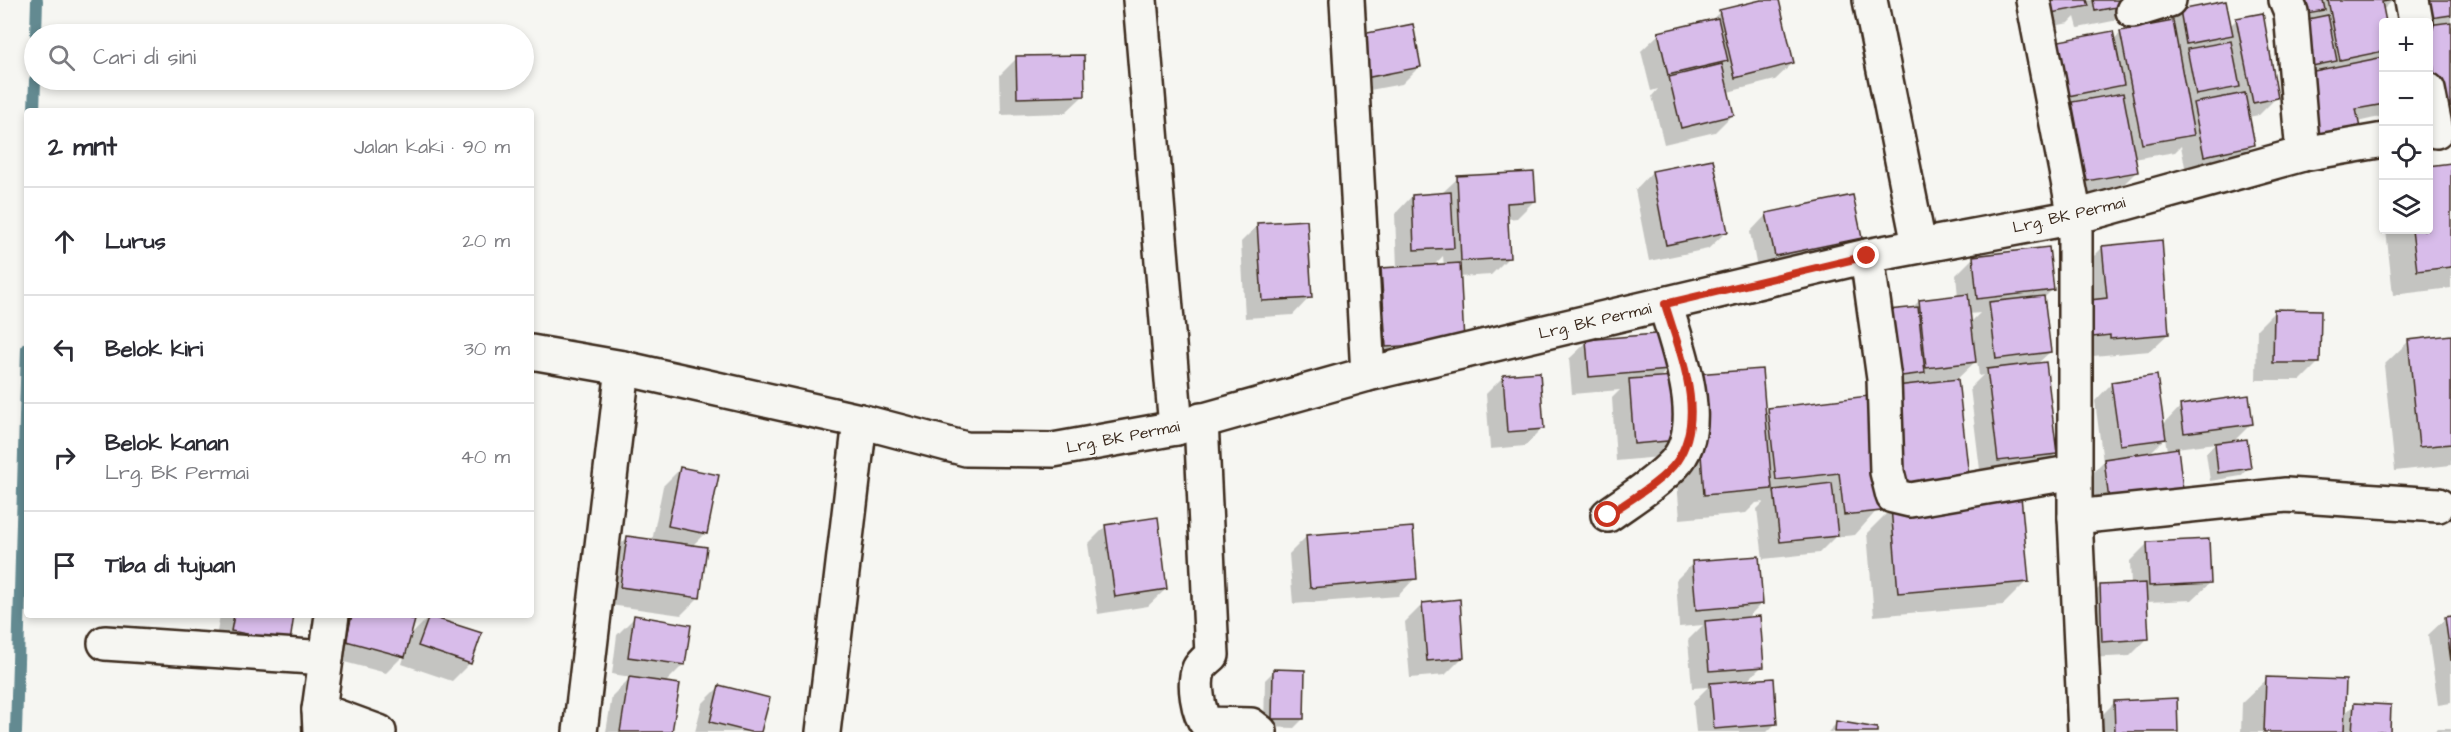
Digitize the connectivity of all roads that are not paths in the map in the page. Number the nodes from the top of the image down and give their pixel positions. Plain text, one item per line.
1 (1140, 0) edge
2 (1347, 0) edge
3 (1870, 0) edge
4 (2033, 0) edge
5 (2169, 0) edge
6 (2286, 0) edge
7 (2412, 0) edge
8 (2133, 11) dead end
9 (2415, 18) edge
10 (2433, 109) edge
11 (2439, 131) edge
12 (2379, 141) edge
13 (2303, 154) junction
14 (2074, 217) junction
15 (1919, 245) junction
16 (1867, 256) junction
17 (1665, 304) junction
18 (534, 353) edge
19 (623, 368) junction
20 (1368, 374) junction
21 (861, 421) junction
22 (1189, 424) junction
23 (2075, 472) junction
24 (2438, 505) dead end
25 (1608, 515) dead end
26 (2075, 517) junction
27 (332, 618) edge
28 (105, 644) dead end
29 (326, 658) junction
30 (319, 721) edge
31 (379, 732) edge
32 (580, 732) edge
33 (823, 732) edge
34 (1260, 732) edge
35 (2085, 732) edge

1 - 22 street
2 - 20 street
3 - 15 street
4 - 14 street
5 - 8 street
6 - 13 street
7 - 9 street
10 - 11 street
12 - 13 street, Lrg. BK Permai
13 - 14 street, Lrg. BK Permai
14 - 15 street, Lrg. BK Permai
14 - 23 street
15 - 16 street, Lrg. BK Permai
16 - 17 street, Lrg. BK Permai
16 - 23 street
17 - 20 street, Lrg. BK Permai
17 - 25 street
18 - 19 street, Lrg. BK Permai
19 - 21 street, Lrg. BK Permai
19 - 32 street
20 - 22 street, Lrg. BK Permai
21 - 22 street, Lrg. BK Permai
21 - 33 street
22 - 34 street
23 - 26 street
24 - 26 street
26 - 35 street
27 - 29 street
28 - 29 street
29 - 30 street
30 - 31 street

